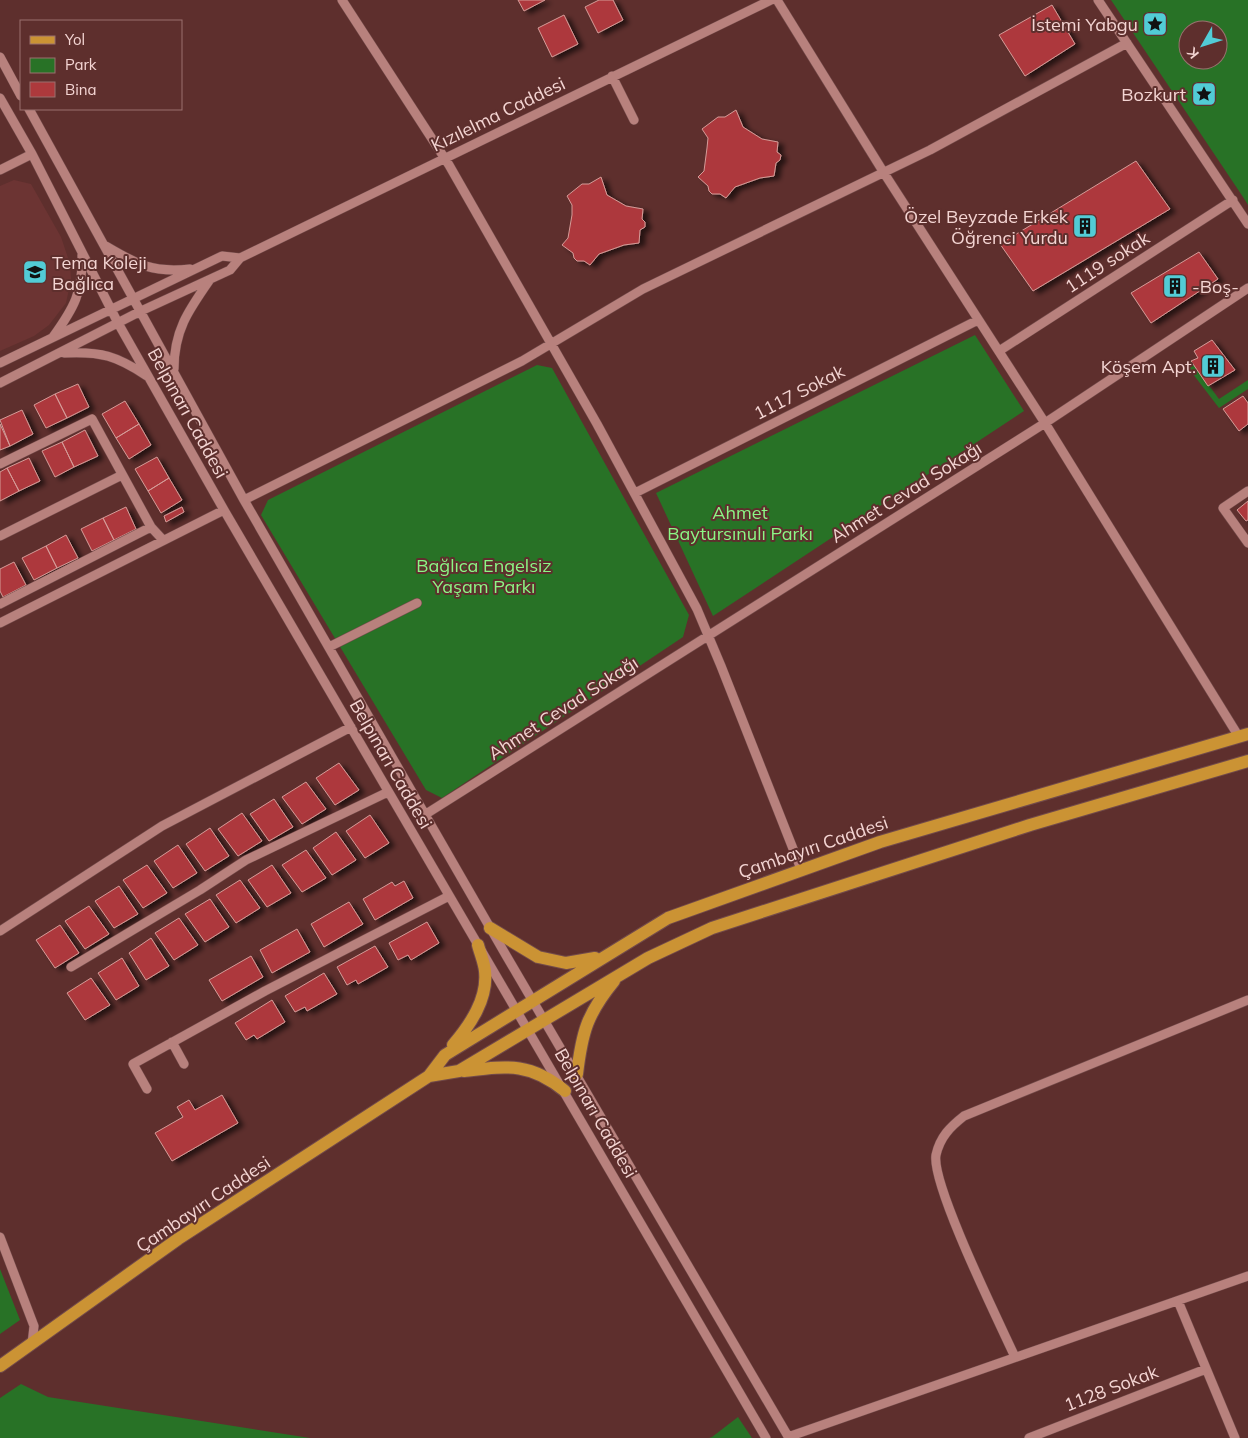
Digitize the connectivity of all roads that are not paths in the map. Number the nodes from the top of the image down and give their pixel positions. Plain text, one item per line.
1 (342, 0) edge
2 (771, 0) edge
3 (777, 0) edge
4 (1098, 0) edge
5 (1127, 44) junction
6 (0, 57) edge
7 (612, 76) junction
8 (20, 94) edge
9 (0, 98) edge
10 (30, 110) edge
11 (634, 120) dead end
12 (32, 154) junction
13 (444, 158) junction
14 (0, 170) edge
15 (884, 173) junction
16 (1233, 200) junction
17 (1248, 224) edge
18 (105, 246) junction
19 (82, 252) junction
20 (240, 258) junction
21 (198, 268) junction
22 (209, 280) junction
23 (1248, 288) edge
24 (134, 298) junction
25 (112, 309) junction
26 (141, 311) junction
27 (978, 320) junction
28 (118, 323) junction
29 (53, 337) junction
30 (549, 343) junction
31 (999, 352) junction
32 (59, 354) junction
33 (0, 362) edge
34 (174, 371) junction
35 (149, 378) junction
36 (0, 383) edge
37 (1045, 423) junction
38 (0, 464) edge
39 (122, 475) junction
40 (1248, 491) edge
41 (635, 494) junction
42 (244, 500) junction
43 (224, 510) junction
44 (151, 527) junction
45 (0, 536) edge
46 (163, 540) junction
47 (1248, 543) edge
48 (417, 603) dead end
49 (0, 604) edge
50 (0, 622) edge
51 (708, 634) junction
52 (329, 647) junction
53 (350, 728) junction
54 (1243, 735) edge
55 (1248, 761) edge
56 (388, 792) junction
57 (426, 814) junction
58 (801, 869) junction
59 (449, 896) junction
60 (490, 928) junction
61 (0, 931) edge
62 (478, 945) junction
63 (602, 957) junction
64 (71, 967) dead end
65 (618, 976) junction
66 (533, 999) junction
67 (1248, 1000) edge
68 (517, 1010) junction
69 (544, 1019) junction
70 (528, 1029) junction
71 (172, 1042) junction
72 (444, 1055) junction
73 (184, 1064) dead end
74 (459, 1071) junction
75 (577, 1074) junction
76 (429, 1076) junction
77 (147, 1089) dead end
78 (565, 1091) junction
79 (0, 1237) edge
80 (1248, 1276) edge
81 (1178, 1301) junction
82 (32, 1344) junction
83 (1014, 1357) junction
84 (0, 1366) edge
85 (1206, 1369) junction
86 (789, 1437) edge
87 (766, 1438) edge
88 (1028, 1438) edge
89 (1234, 1438) edge

1 - 13 street
2 - 7 street, Kızılelma Caddesi
3 - 15 street
4 - 5 street
5 - 15 street
5 - 16 street
6 - 8 street
7 - 11 street
7 - 13 street, Kızılelma Caddesi
9 - 12 street, Belpınarı Caddesi
10 - 18 street, Belpınarı Caddesi
12 - 14 street
12 - 19 street, Belpınarı Caddesi
13 - 20 street, Kızılelma Caddesi
13 - 30 street
15 - 27 street
15 - 30 street
16 - 17 street
16 - 31 street, 1119 sokak
18 - 21 street
18 - 24 street, Belpınarı Caddesi
19 - 25 street, Belpınarı Caddesi
19 - 29 street
20 - 21 street, Kızılelma Caddesi
20 - 22 street, Kızılelma Caddesi
21 - 24 street, Kızılelma Caddesi
22 - 26 street, Kızılelma Caddesi
22 - 34 street
23 - 37 street, Ahmet Cevad Sokağı
24 - 25 street, Kızılelma Caddesi
24 - 26 street, Belpınarı Caddesi
25 - 28 street, Belpınarı Caddesi
25 - 29 street, Kızılelma Caddesi
26 - 28 street, Kızılelma Caddesi
26 - 34 street, Belpınarı Caddesi
27 - 31 street
27 - 41 street, 1117 Sokak
28 - 32 street, Kızılelma Caddesi
28 - 35 street, Belpınarı Caddesi
29 - 33 street, Kızılelma Caddesi
30 - 41 street
30 - 42 street
31 - 37 street
32 - 35 street
32 - 36 street, Kızılelma Caddesi
34 - 42 street, Belpınarı Caddesi
35 - 43 street, Belpınarı Caddesi
37 - 51 street, Ahmet Cevad Sokağı
37 - 54 street
38 - 39 street
39 - 44 street
39 - 45 street
40 - 47 street
41 - 51 street
42 - 52 street, Belpınarı Caddesi
43 - 46 street
43 - 53 street, Belpınarı Caddesi
44 - 46 street
44 - 49 street
46 - 50 street
48 - 52 street
51 - 57 street, Ahmet Cevad Sokağı
51 - 58 street
52 - 57 street, Belpınarı Caddesi
53 - 56 street, Belpınarı Caddesi
53 - 61 street
54 - 58 main road, Çambayırı Caddesi
55 - 65 main road, Çambayırı Caddesi
56 - 59 street, Belpınarı Caddesi
56 - 64 street
57 - 60 street, Belpınarı Caddesi
58 - 63 main road, Çambayırı Caddesi
59 - 62 street, Belpınarı Caddesi
59 - 71 street
60 - 63 main road
60 - 66 street, Belpınarı Caddesi
62 - 68 street, Belpınarı Caddesi
62 - 72 main road
63 - 66 main road, Çambayırı Caddesi
65 - 69 main road, Çambayırı Caddesi
65 - 75 main road
66 - 68 main road, Çambayırı Caddesi
66 - 69 street, Belpınarı Caddesi
67 - 83 street
68 - 70 street, Belpınarı Caddesi
68 - 72 main road, Çambayırı Caddesi
69 - 70 main road, Çambayırı Caddesi
69 - 75 street, Belpınarı Caddesi
70 - 74 main road, Çambayırı Caddesi
70 - 78 street, Belpınarı Caddesi
71 - 73 street
71 - 77 street
72 - 76 main road, Çambayırı Caddesi
74 - 76 main road, Çambayırı Caddesi
74 - 78 main road
75 - 86 street, Belpınarı Caddesi
76 - 82 main road, Çambayırı Caddesi
78 - 87 street, Belpınarı Caddesi
79 - 82 street
80 - 81 street
81 - 83 street
81 - 85 street
82 - 84 main road, Çambayırı Caddesi
83 - 86 street
85 - 88 street, 1128 Sokak
85 - 89 street

